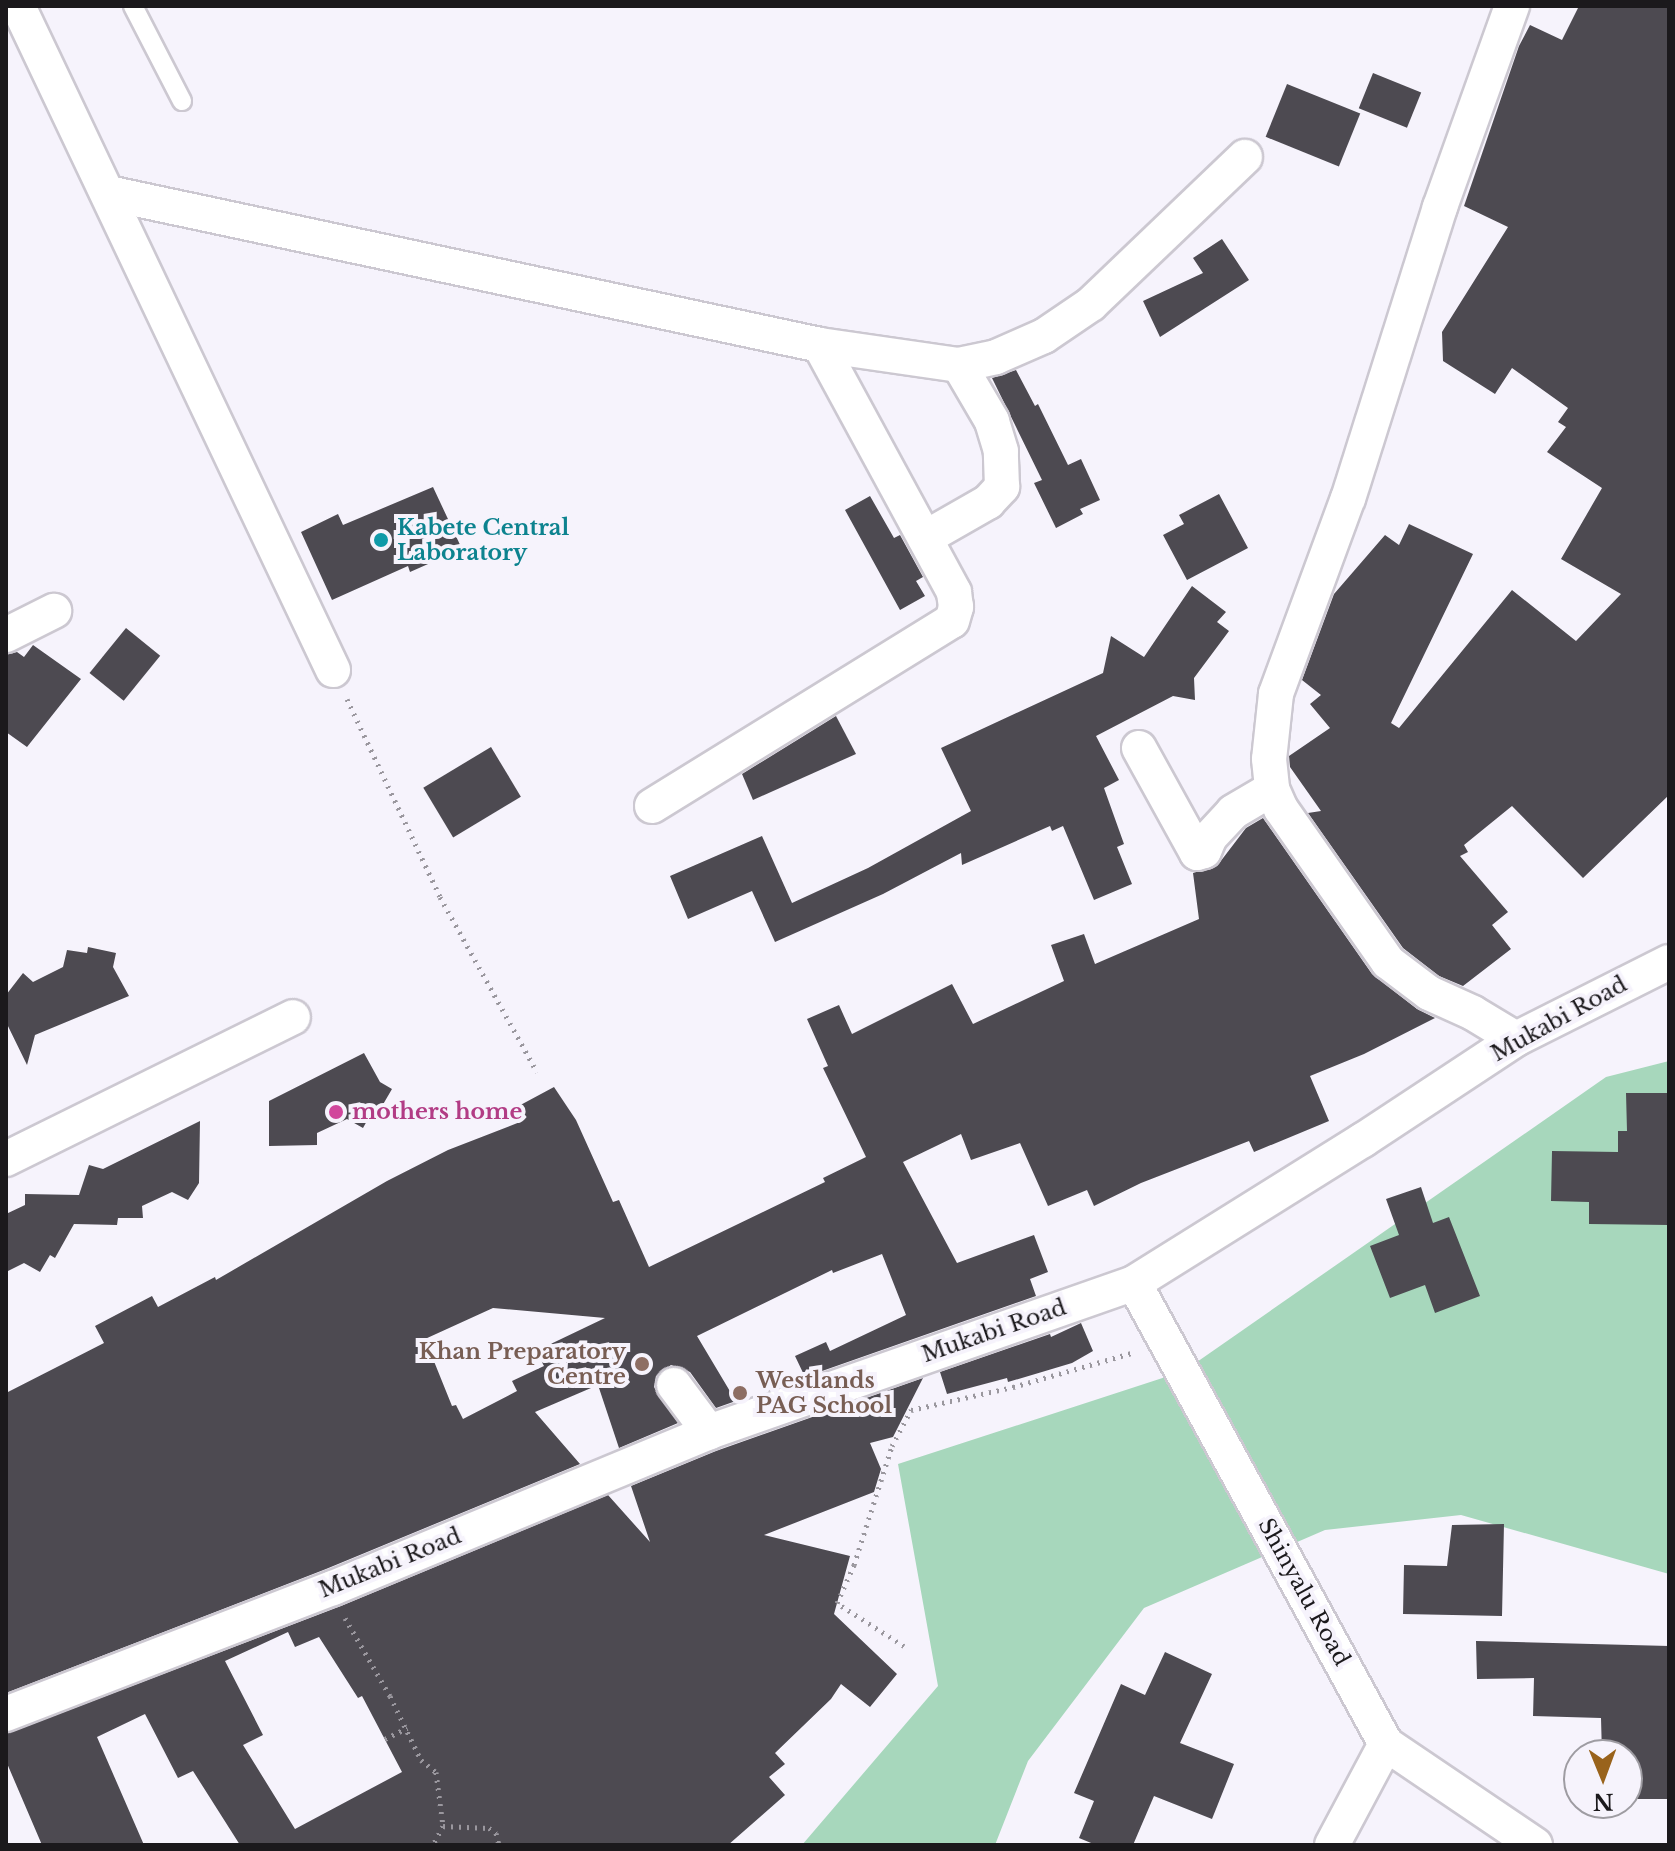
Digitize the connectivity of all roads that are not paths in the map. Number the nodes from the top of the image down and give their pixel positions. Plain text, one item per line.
1 (18, 6) edge
2 (133, 6) edge
3 (1512, 6) edge
4 (182, 101) dead end
5 (1245, 157) dead end
6 (108, 193) junction
7 (820, 345) junction
8 (959, 365) junction
9 (925, 538) junction
10 (54, 611) dead end
11 (6, 635) edge
12 (333, 670) road end
13 (1139, 748) dead end
14 (1272, 789) junction
15 (652, 806) dead end
16 (1669, 962) edge
17 (293, 1017) dead end
18 (1516, 1039) junction
19 (6, 1159) edge
20 (1134, 1283) junction
21 (674, 1385) dead end
22 (709, 1432) junction
23 (6, 1714) edge
24 (1386, 1744) junction
25 (1332, 1845) edge
26 (1535, 1845) edge

1 - 6 street
2 - 4 lane
3 - 14 street
5 - 8 street
6 - 7 street
6 - 12 street
7 - 8 street
7 - 9 street
8 - 9 street
9 - 15 street
10 - 11 street
13 - 14 street
14 - 18 street
16 - 18 street, Mukabi Road
17 - 19 street
18 - 20 street, Mukabi Road
20 - 22 street, Mukabi Road
20 - 24 street, Shinyalu Road
21 - 22 street
22 - 23 street, Mukabi Road
24 - 25 street
24 - 26 street, Shinyalu Road

